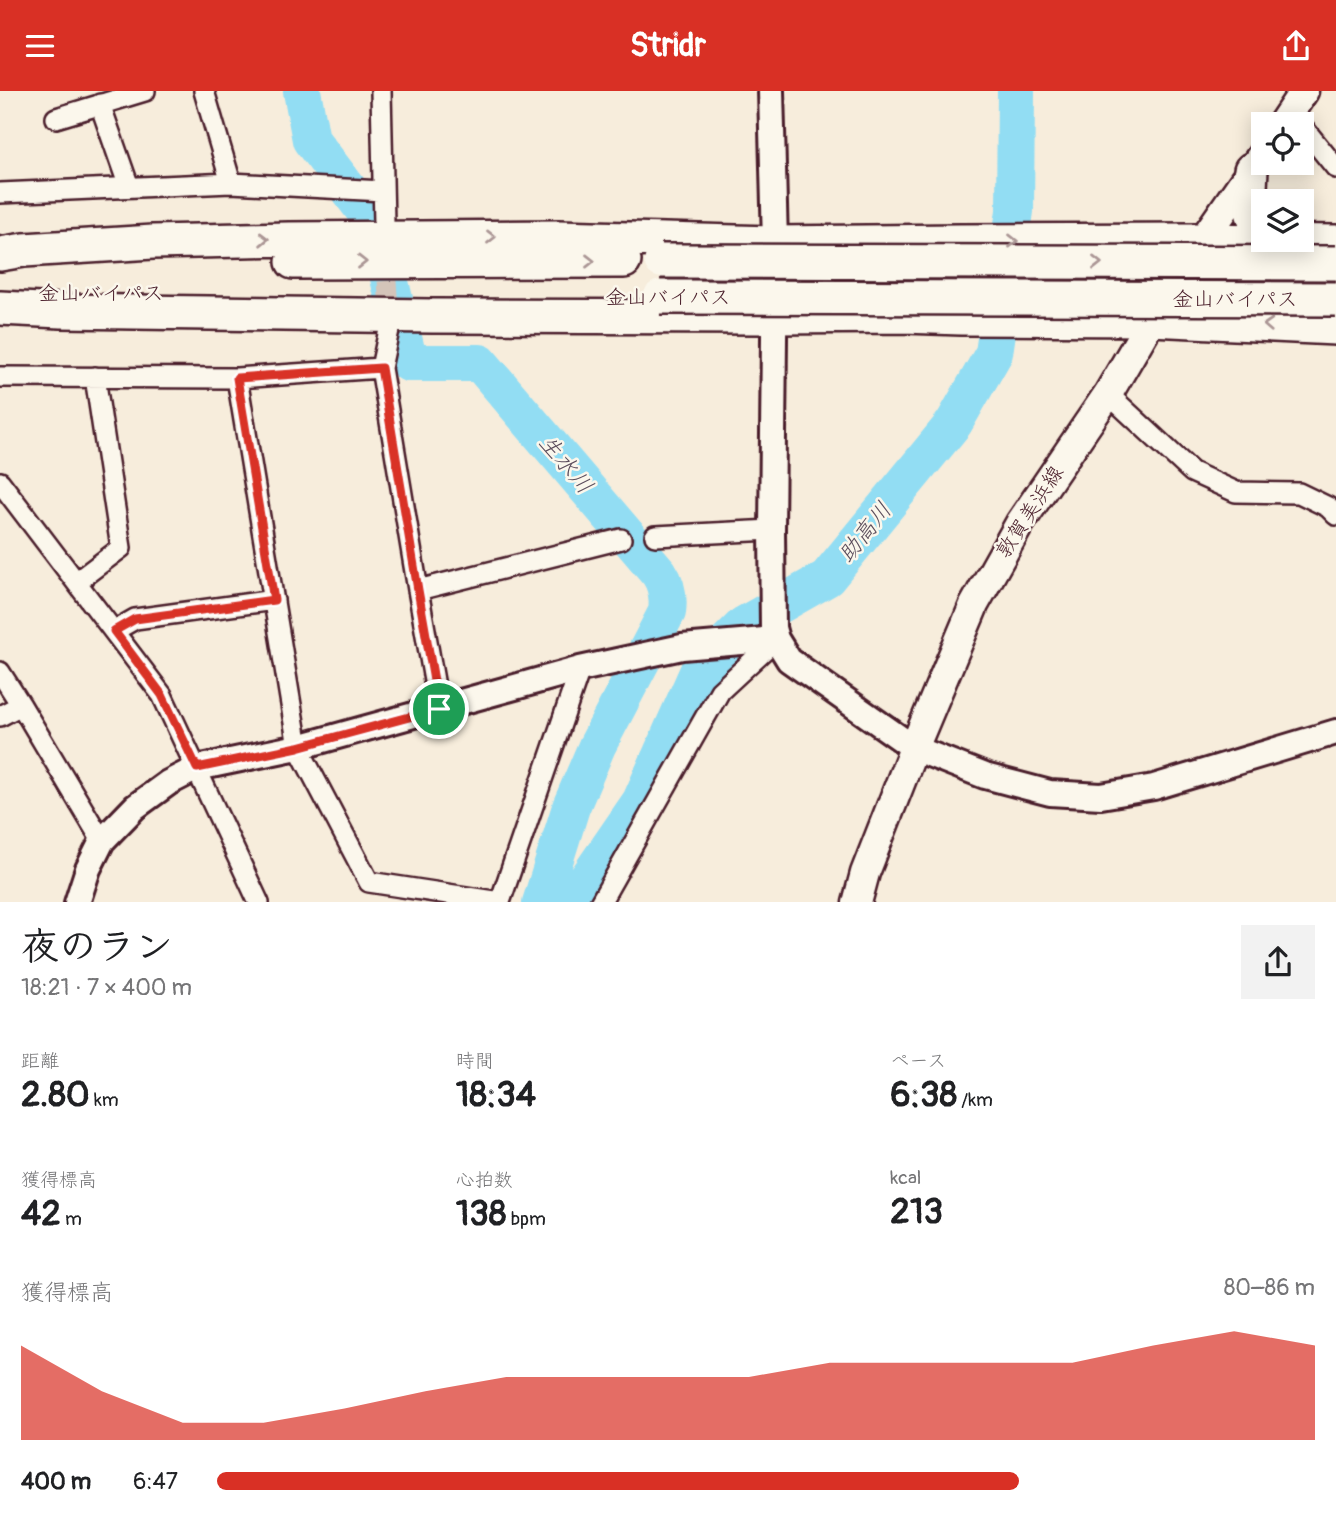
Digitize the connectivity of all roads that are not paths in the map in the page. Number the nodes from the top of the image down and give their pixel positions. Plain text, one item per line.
1 (145, 91) edge
2 (204, 91) edge
3 (381, 91) edge
4 (771, 91) edge
5 (100, 104) junction
6 (55, 118) dead end
7 (1314, 139) edge
8 (1336, 168) edge
9 (1251, 170) edge
10 (231, 183) junction
11 (129, 187) junction
12 (383, 191) junction
13 (0, 193) edge
14 (384, 223) dead end
15 (1251, 238) edge
16 (1202, 240) junction
17 (1314, 240) edge
18 (1336, 242) edge
19 (775, 243) junction
20 (0, 254) edge
21 (0, 263) edge
22 (1336, 263) edge
23 (0, 293) edge
24 (1336, 299) edge
25 (0, 308) edge
26 (774, 317) junction
27 (1151, 319) junction
28 (390, 325) tunnel mouth
29 (1336, 328) edge
30 (381, 368) junction
31 (0, 377) edge
32 (94, 377) junction
33 (237, 378) junction
34 (1108, 394) junction
35 (0, 482) edge
36 (1336, 515) edge
37 (772, 530) junction
38 (655, 536) dead end
39 (621, 539) dead end
40 (76, 582) junction
41 (418, 590) junction
42 (274, 600) junction
43 (114, 631) junction
44 (774, 633) junction
45 (580, 669) junction
46 (0, 673) edge
47 (21, 705) junction
48 (439, 709) junction
49 (0, 716) edge
50 (1336, 732) edge
51 (298, 747) junction
52 (914, 748) junction
53 (197, 768) junction
54 (102, 841) junction
55 (77, 902) edge
56 (259, 902) edge
57 (600, 902) edge
58 (857, 902) edge

1 - 5 street
2 - 10 street
3 - 12 street
4 - 19 street
5 - 6 street
5 - 11 street
7 - 8 street
9 - 16 main road, 敦賀美浜線
10 - 11 street
10 - 12 street
11 - 13 street
12 - 14 street
15 - 16 highway
19 -> 16 highway
16 - 27 main road, 敦賀美浜線
17 - 18 highway
20 -> 19 highway
19 - 26 street
21 -> 22 highway, 金山バイパス, bridge
23 - 24 highway, 金山バイパス, bridge
25 - 26 highway
26 - 27 highway
26 - 37 street
29 -> 27 highway
27 - 34 main road, 敦賀美浜線
28 - 30 street
30 - 33 street
30 - 41 street
31 - 32 street
32 - 33 street
32 - 40 street
33 - 42 street
34 - 36 street
34 - 52 main road, 敦賀美浜線
35 - 40 street
37 - 38 street
37 - 44 street
39 - 41 street
40 - 43 street
41 - 48 street
42 - 43 street
42 - 51 street
43 - 53 street
44 - 45 street
44 - 52 street
44 - 57 street
45 - 48 street
45 - 51 street
46 - 47 street
47 - 49 street
47 - 54 street
48 - 51 street
50 - 52 street
51 - 53 street
52 - 58 main road, 敦賀美浜線
53 - 54 street
53 - 56 street
54 - 55 street

